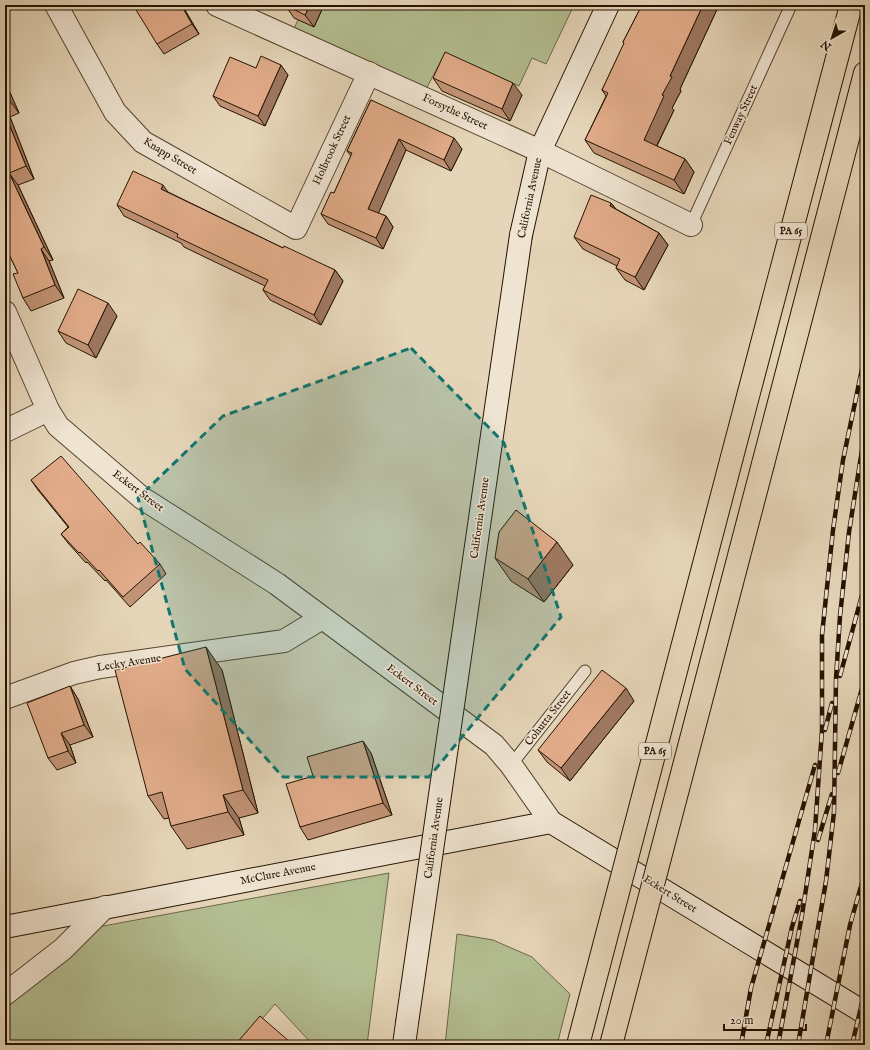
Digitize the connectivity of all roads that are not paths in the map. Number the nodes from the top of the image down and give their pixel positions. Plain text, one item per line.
1 (56, 5) edge
2 (217, 5) edge
3 (608, 5) edge
4 (791, 5) edge
5 (852, 5) edge
6 (369, 73) junction
7 (865, 73) edge
8 (540, 151) junction
9 (691, 225) joint
10 (296, 228) joint
11 (5, 312) edge
12 (48, 410) junction
13 (5, 431) edge
14 (322, 618) junction
15 (585, 671) dead end
16 (5, 698) edge
17 (511, 765) junction
18 (551, 822) junction
19 (105, 907) junction
20 (5, 927) edge
21 (5, 994) edge
22 (865, 1013) edge
23 (404, 1045) edge
24 (578, 1045) edge
25 (611, 1045) edge

1 - 10 street, Knapp Street
2 - 6 street, Forsythe Street
3 - 8 street, California Avenue
4 - 9 lane, Fenway Street
5 - 24 highway, PA 65, bridge
6 - 8 street, Forsythe Street
6 - 10 street, Holbrook Street
7 - 25 highway, PA 65, bridge
8 - 9 street, Forsythe Street
8 - 23 street, California Avenue, bridge
11 - 12 street, Eckert Street
12 - 13 street
12 - 14 street, Eckert Street
14 - 16 street, Lecky Avenue
14 - 17 street, Eckert Street
15 - 17 lane, Cohutta Street
17 - 18 street, Eckert Street
18 - 19 street, McClure Avenue
18 - 22 street, Eckert Street
19 - 20 street, McClure Avenue
19 - 21 street

